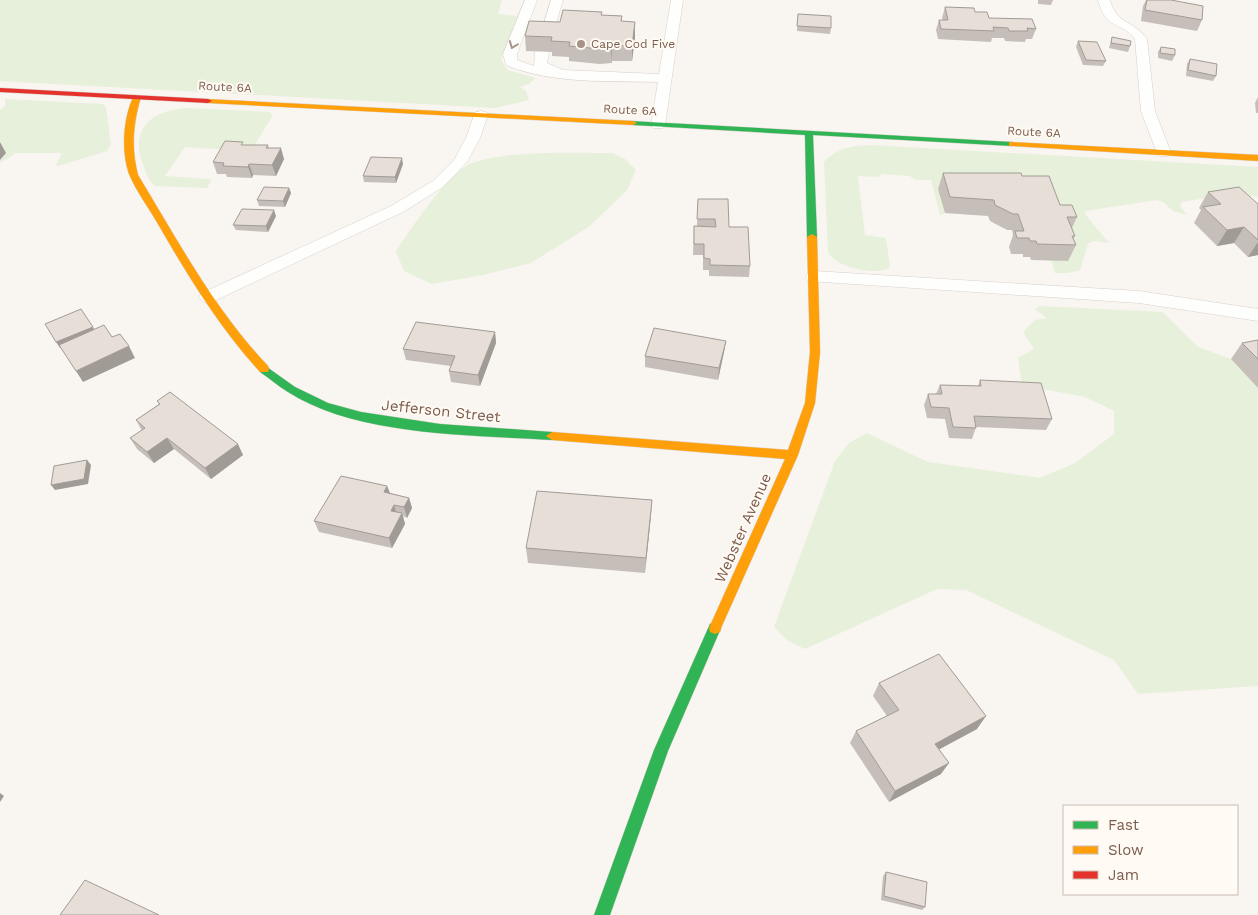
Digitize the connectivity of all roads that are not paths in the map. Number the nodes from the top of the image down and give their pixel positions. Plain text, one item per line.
1 (530, 0) edge
2 (541, 0) edge
3 (557, 0) edge
4 (677, 0) edge
5 (1104, 0) edge
6 (546, 37) edge
7 (542, 52) edge
8 (560, 72) junction
9 (664, 78) junction
10 (0, 90) edge
11 (137, 97) junction
12 (482, 115) junction
13 (658, 125) junction
14 (810, 133) junction
15 (1164, 153) junction
16 (1258, 158) edge
17 (814, 277) junction
18 (208, 297) junction
19 (1258, 315) edge
20 (792, 455) junction
21 (602, 915) edge

1 -> 8 lane
2 - 8 lane
3 - 6 lane
4 - 9 lane
5 - 15 lane
7 - 8 lane
8 - 9 lane
9 - 13 lane
10 - 11 street, Route 6A
11 - 12 street, Route 6A
11 - 18 street, Jefferson Street
12 - 13 street, Route 6A
12 - 18 lane
13 - 14 street, Route 6A
14 - 15 street, Route 6A
14 - 17 street, Webster Avenue
15 - 16 street, Route 6A
17 - 19 lane
17 - 20 street, Webster Avenue
18 - 20 street, Jefferson Street
20 - 21 street, Webster Avenue

